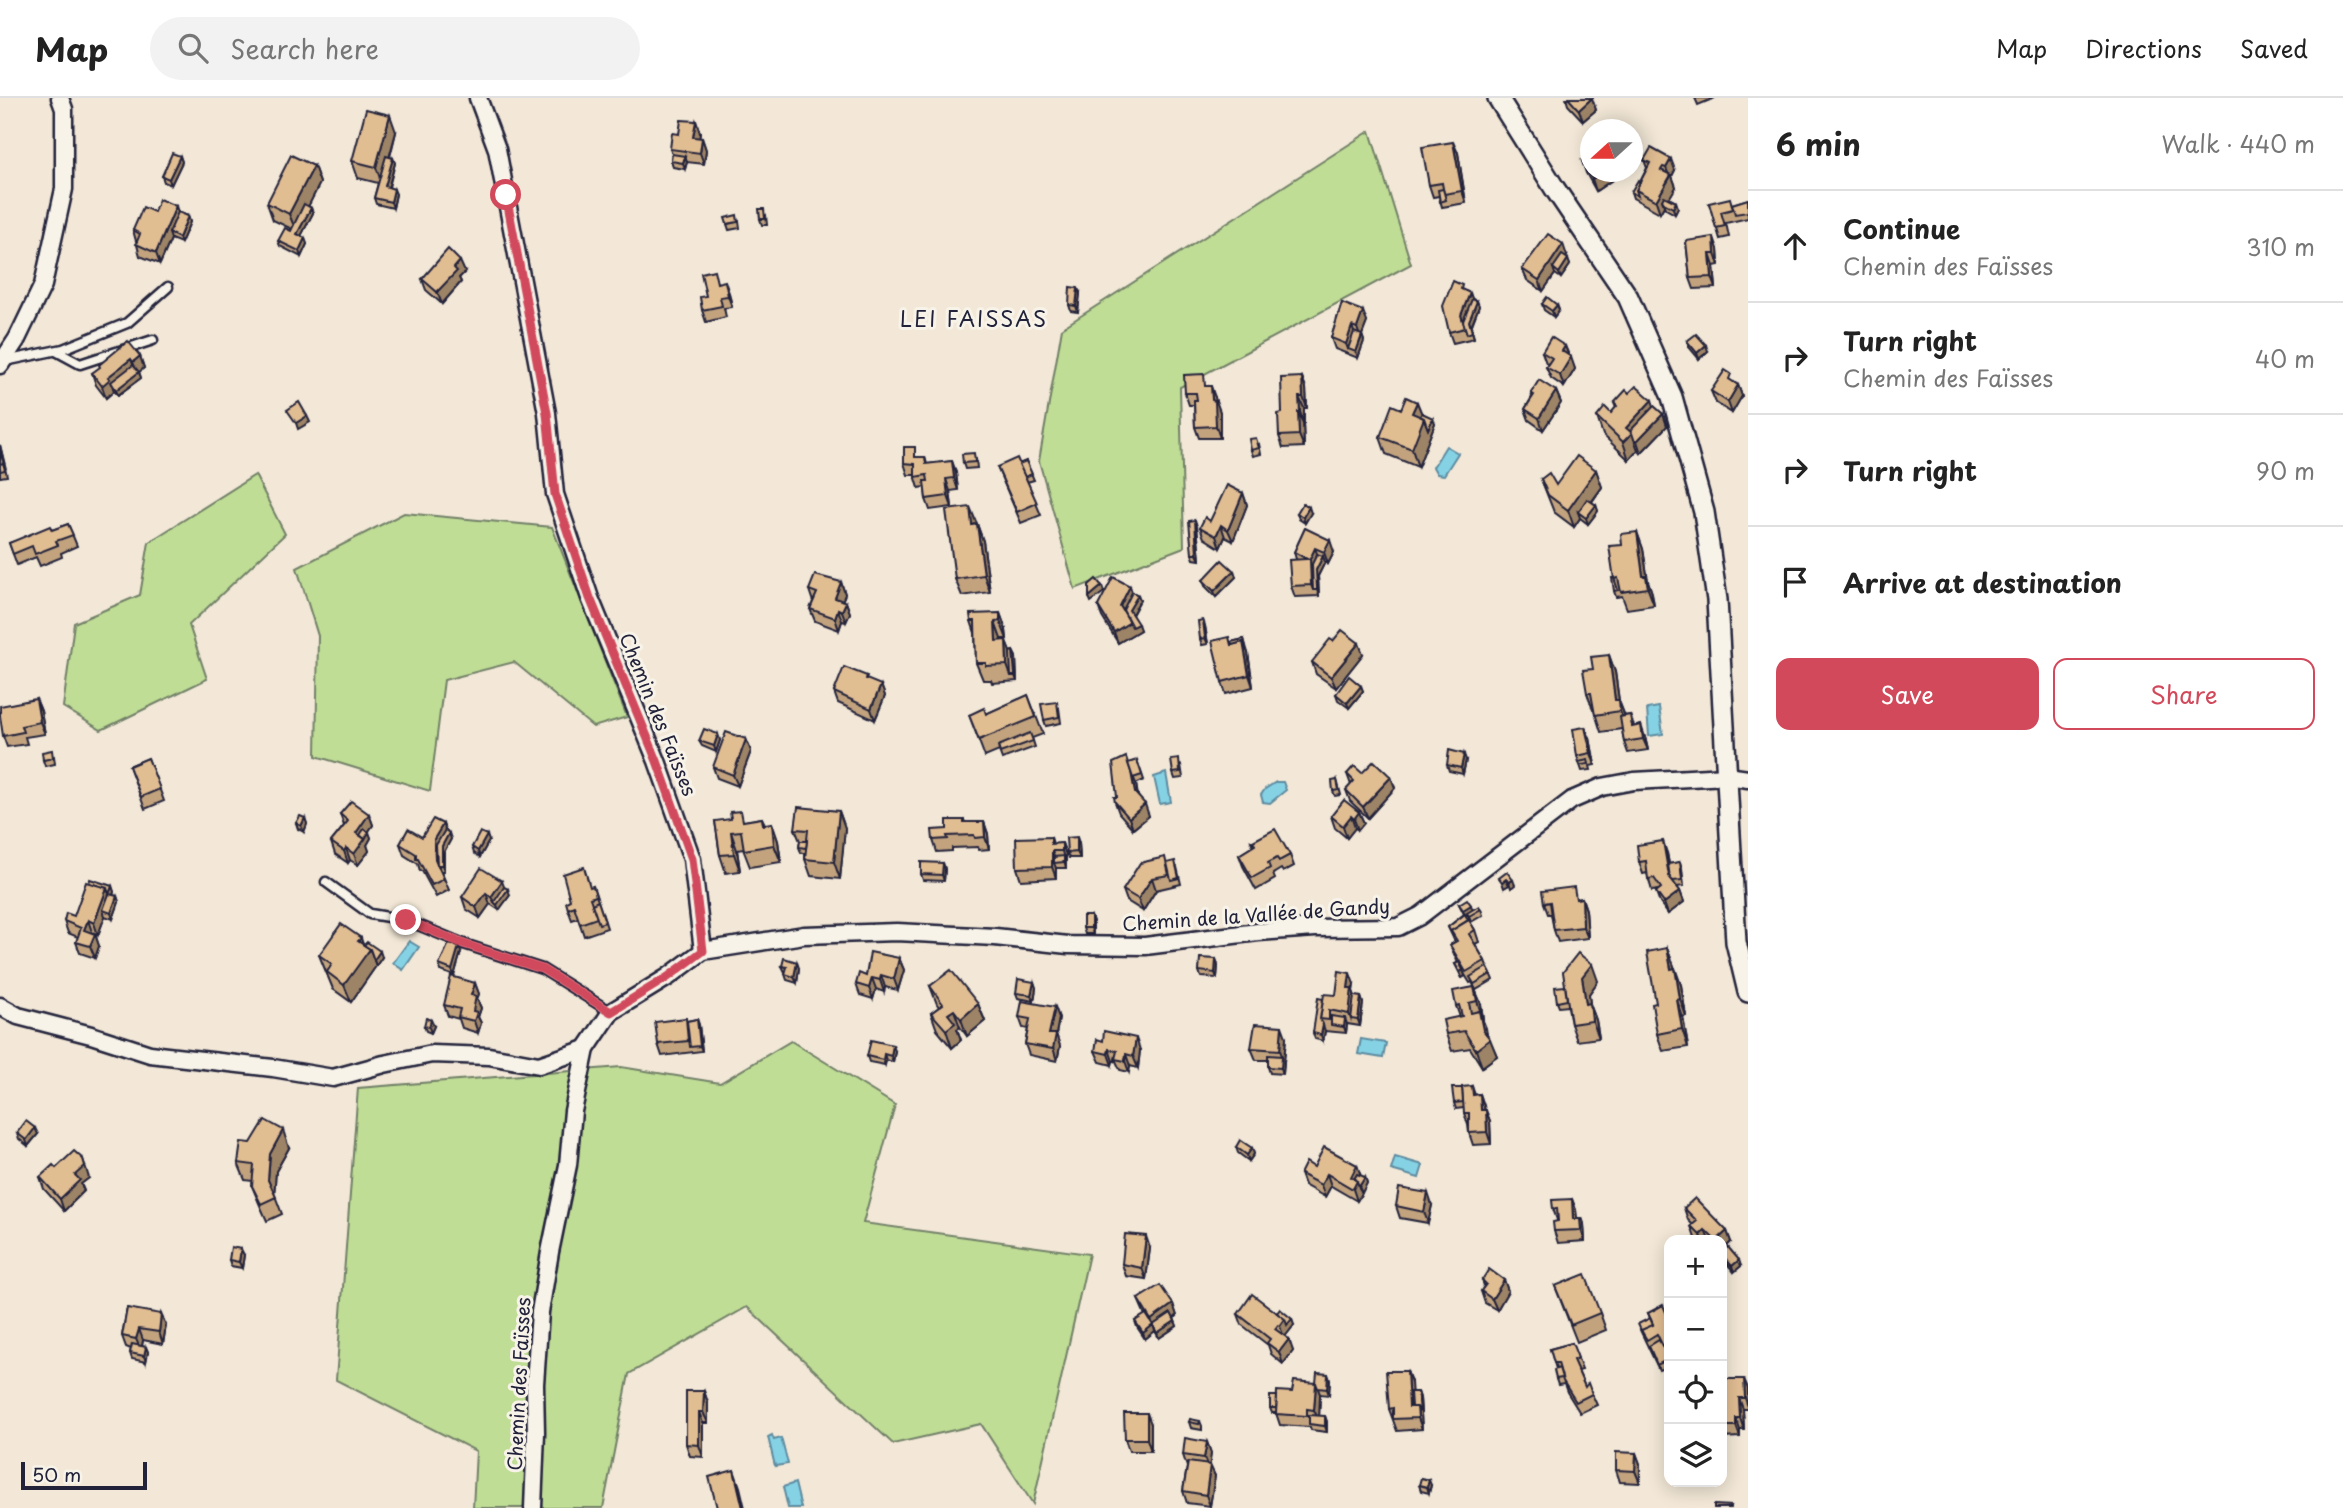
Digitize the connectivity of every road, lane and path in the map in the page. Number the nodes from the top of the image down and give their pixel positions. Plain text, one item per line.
1 (60, 98) edge
2 (478, 98) edge
3 (1498, 98) edge
4 (168, 287) dead end
5 (153, 340) dead end
6 (56, 351) junction
7 (1, 363) edge
8 (1727, 776) junction
9 (1748, 779) edge
10 (326, 882) dead end
11 (703, 951) junction
12 (1748, 992) edge
13 (0, 1006) edge
14 (611, 1012) junction
15 (586, 1049) junction
16 (533, 1508) edge

1 - 7 street
2 - 11 street, Chemin des Faïsses
3 - 8 street
4 - 6 lane
5 - 6 lane
6 - 7 lane
8 - 9 street, Chemin de la Vallée de Gandy
8 - 11 street, Chemin de la Vallée de Gandy
8 - 12 street
10 - 14 lane
11 - 14 street, Chemin des Faïsses
13 - 15 street
14 - 15 street, Chemin des Faïsses
15 - 16 street, Chemin des Faïsses

